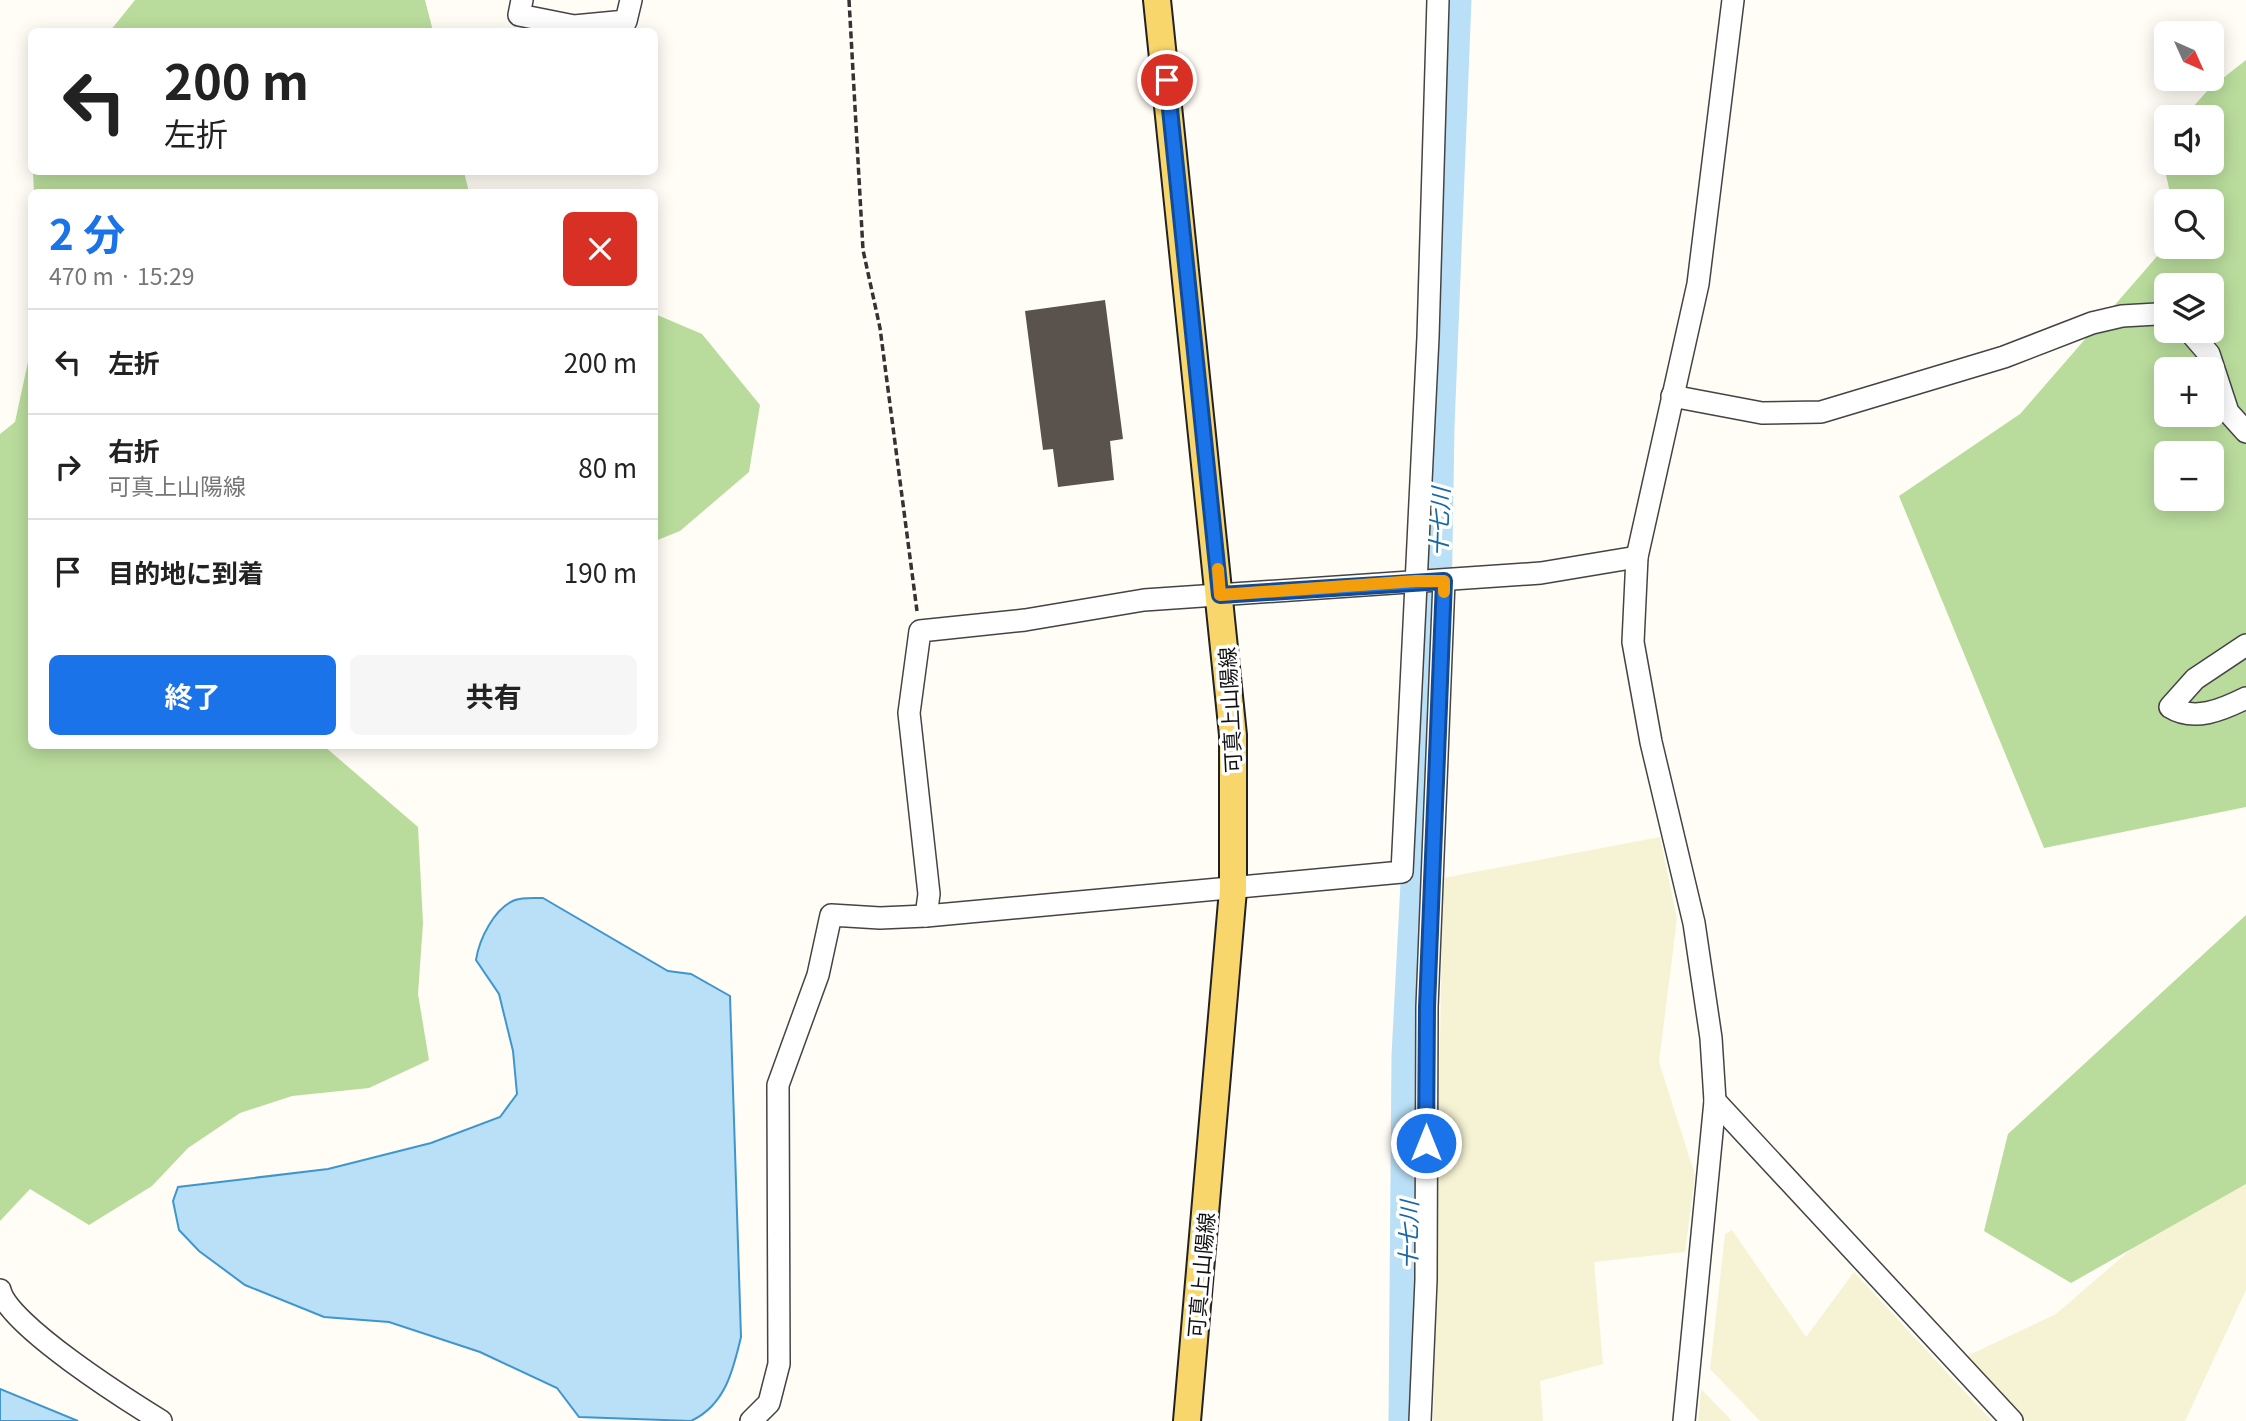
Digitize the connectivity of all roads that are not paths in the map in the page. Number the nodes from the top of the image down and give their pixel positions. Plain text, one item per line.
1 (522, 0) edge
2 (631, 0) edge
3 (1157, 0) edge
4 (1438, 0) edge
5 (1733, 0) edge
6 (2154, 314) edge
7 (2199, 343) edge
8 (1672, 396) junction
9 (2246, 432) edge
10 (1637, 557) junction
11 (1416, 581) junction
12 (1444, 581) junction
13 (1220, 595) junction
14 (2246, 645) edge
15 (2246, 698) edge
16 (1233, 890) junction
17 (926, 916) junction
18 (1714, 1101) junction
19 (0, 1290) edge
20 (161, 1421) edge
21 (751, 1421) edge
22 (1187, 1421) edge
23 (1420, 1421) edge
24 (1684, 1421) edge
25 (2012, 1421) edge

1 - 2 street
3 - 13 main road, 可真上山陽線
4 - 11 street
5 - 8 street
6 - 8 street
7 - 9 street
8 - 10 street
10 - 12 street
10 - 18 street
11 - 12 street
11 - 13 street
11 - 16 street
12 - 23 street
13 - 16 main road, 可真上山陽線
13 - 17 street
14 - 15 street
16 - 17 street
16 - 22 main road, 可真上山陽線
17 - 21 street
18 - 24 street
18 - 25 street
19 - 20 street

